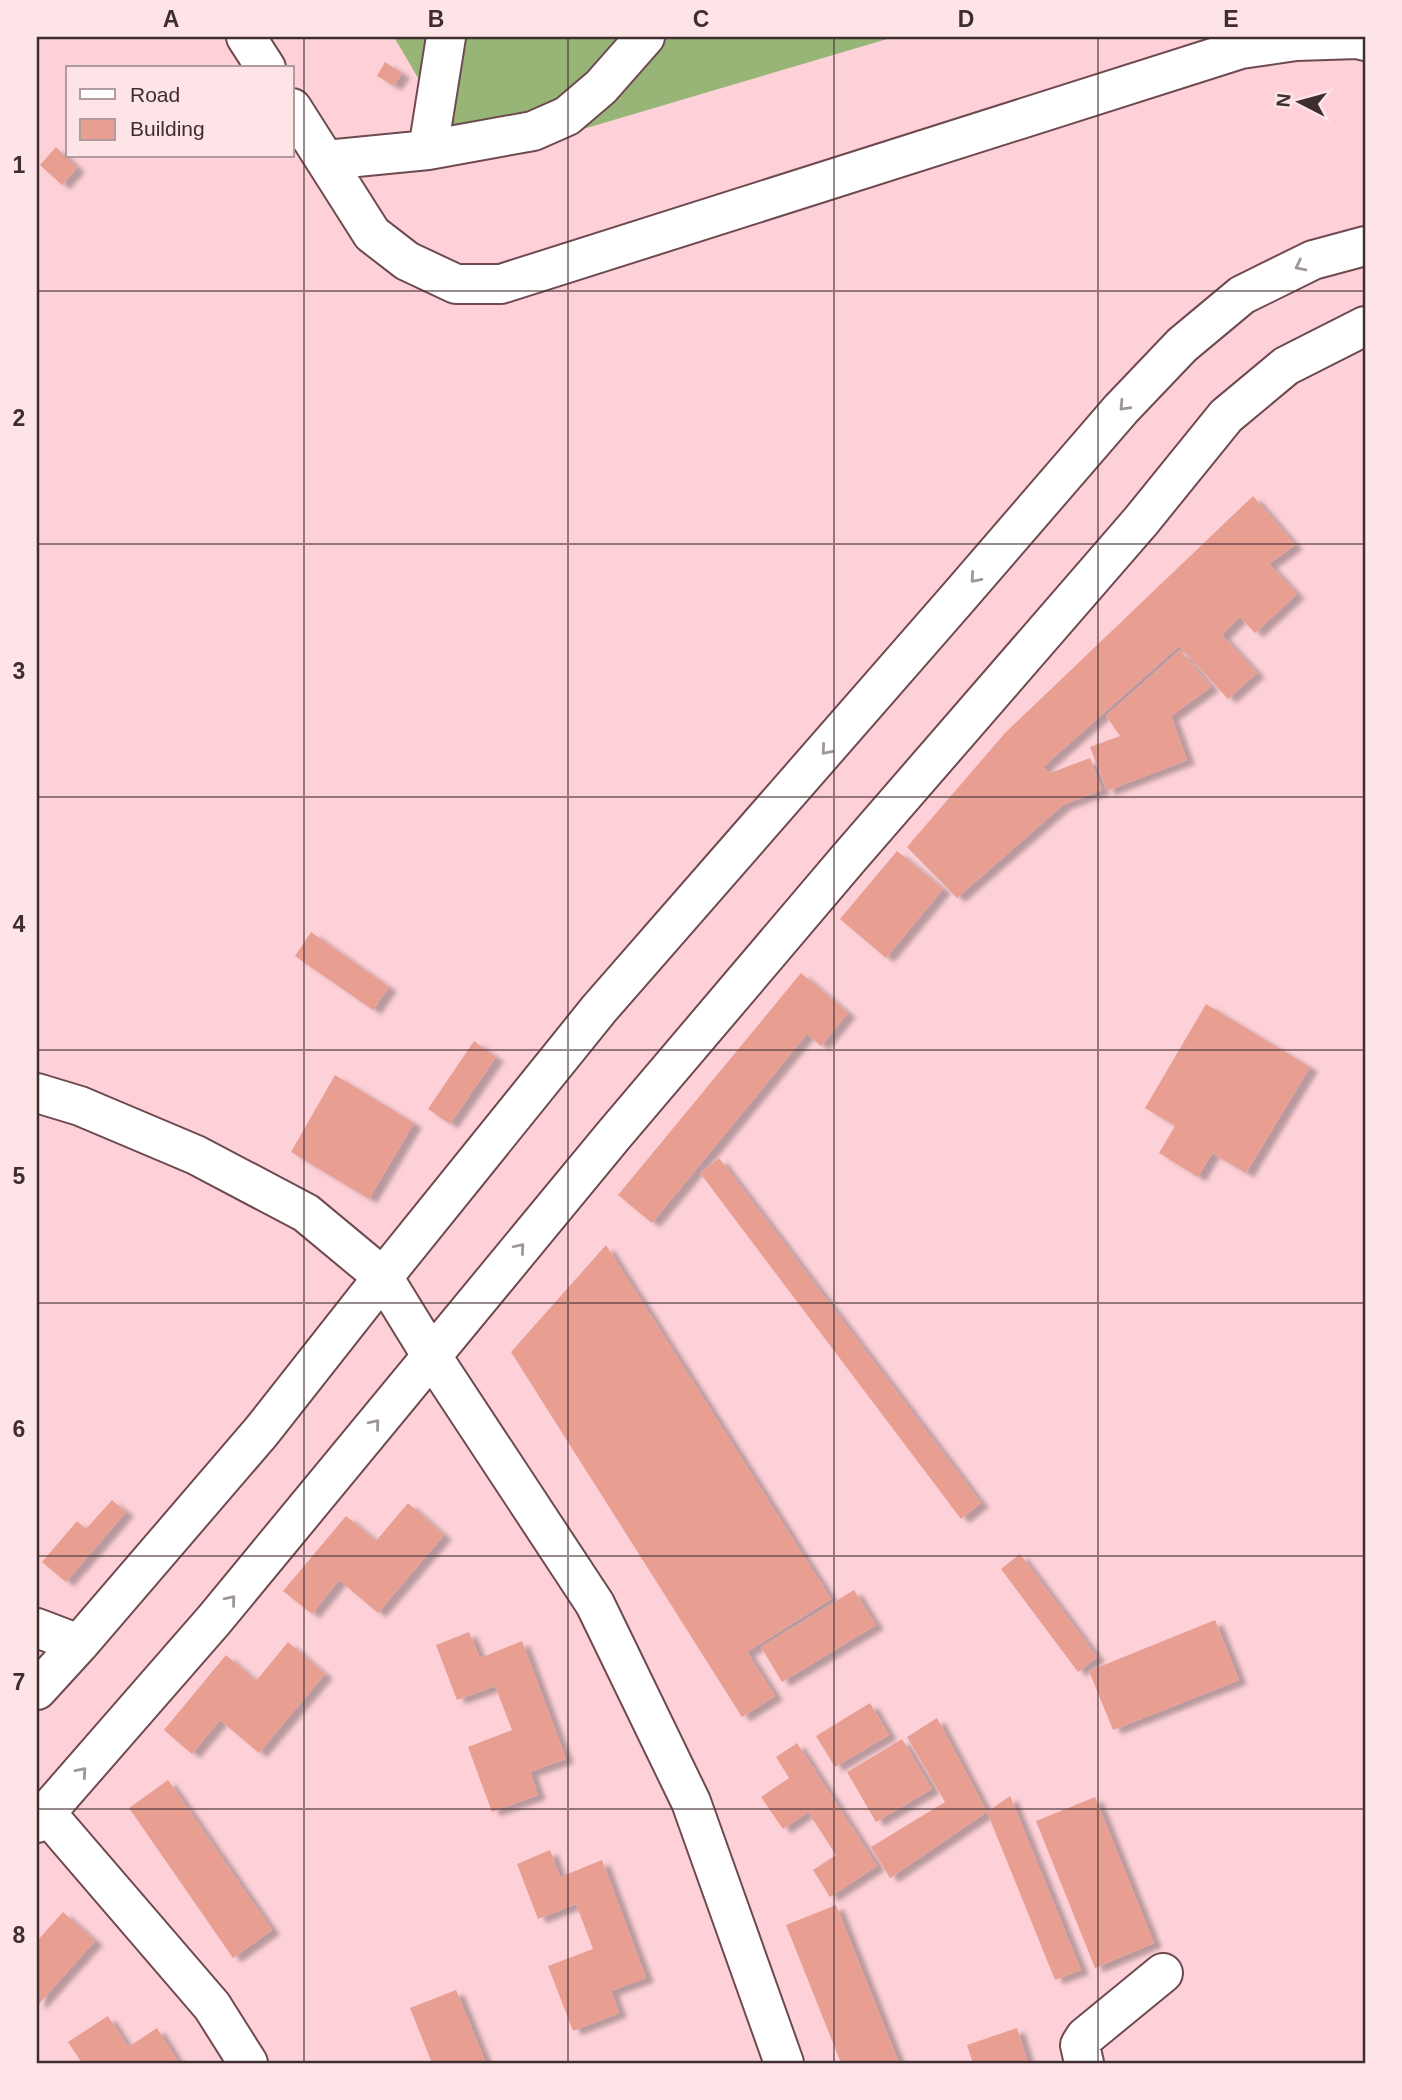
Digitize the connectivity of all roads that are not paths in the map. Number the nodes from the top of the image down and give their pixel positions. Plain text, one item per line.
1 (246, 37) edge
2 (446, 37) edge
3 (645, 37) edge
4 (1365, 41) edge
5 (266, 66) edge
6 (294, 111) edge
7 (428, 150) junction
8 (326, 160) junction
9 (1365, 246) edge
10 (1365, 326) edge
11 (37, 1093) edge
12 (383, 1277) junction
13 (431, 1355) junction
14 (37, 1628) edge
15 (79, 1644) junction
16 (37, 1690) edge
17 (41, 1818) edge
18 (1163, 1973) dead end
19 (248, 2063) edge
20 (785, 2063) edge
21 (1084, 2063) edge

1 - 5 street
2 - 7 street
3 - 7 street
4 - 8 street
6 - 8 street
7 - 8 street
9 -> 12 street
13 -> 10 street
11 - 12 street
12 - 13 street
12 - 15 street
17 -> 13 street
13 - 20 street
14 - 15 street
15 - 16 street
17 - 19 street
18 - 21 street

